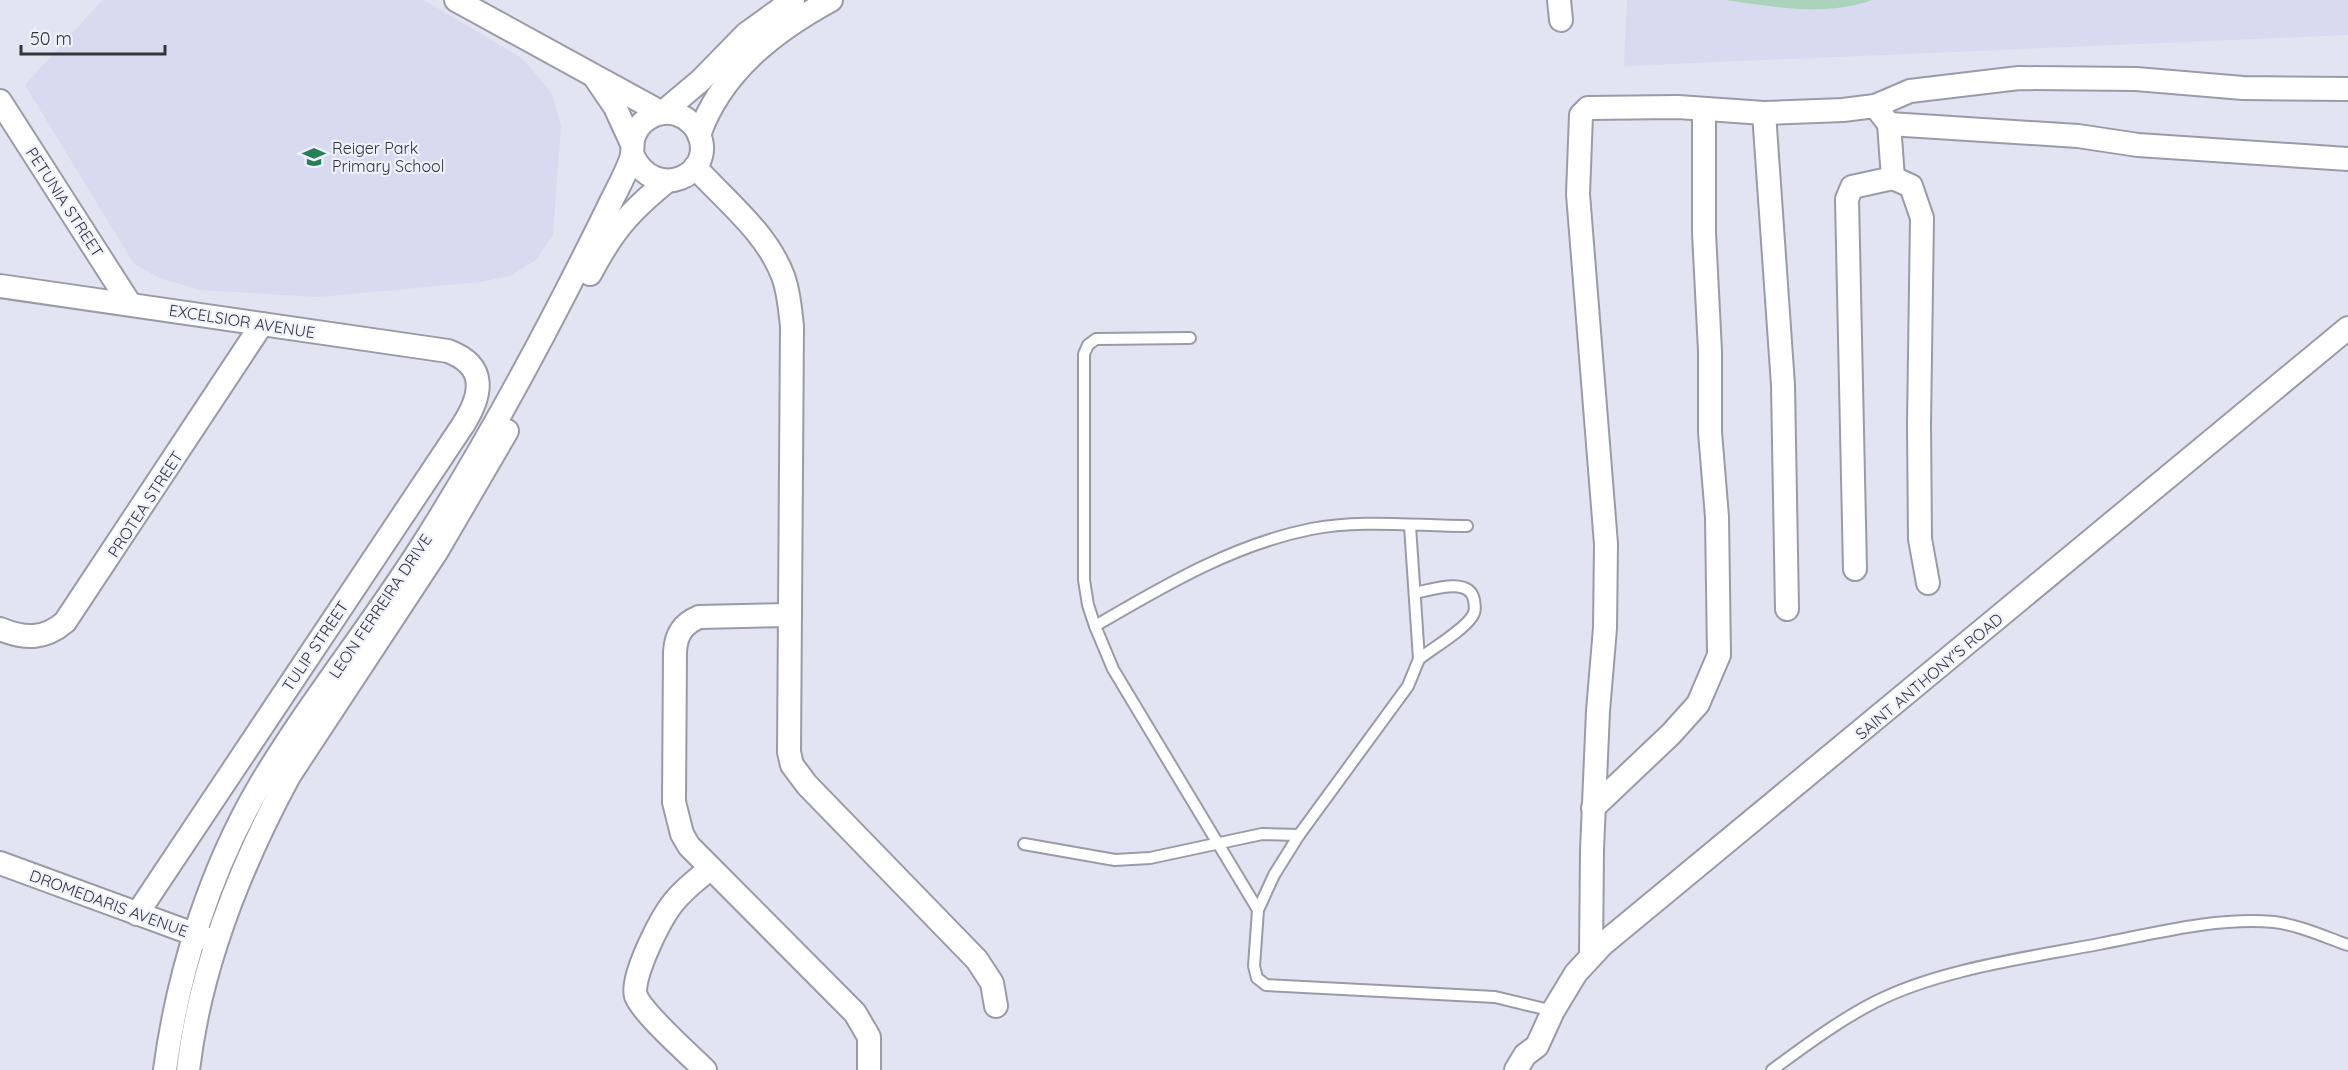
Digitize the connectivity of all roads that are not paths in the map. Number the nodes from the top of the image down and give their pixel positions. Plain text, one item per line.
1 (456, 0) edge
2 (793, 0) edge
3 (831, 0) edge
4 (594, 75) junction
5 (2348, 89) edge
6 (0, 101) edge
7 (1875, 106) junction
8 (1704, 109) junction
9 (662, 113) junction
10 (1764, 113) junction
11 (1889, 124) junction
12 (699, 135) junction
13 (632, 150) junction
14 (2348, 159) edge
15 (695, 167) junction
16 (1893, 178) junction
17 (666, 182) junction
18 (0, 286) edge
19 (130, 304) junction
20 (262, 324) junction
21 (2348, 328) edge
22 (1190, 338) dead end
23 (476, 372) joint
24 (1410, 526) junction
25 (1467, 526) dead end
26 (1855, 569) dead end
27 (1928, 583) dead end
28 (1415, 593) junction
29 (1787, 609) dead end
30 (790, 615) junction
31 (1095, 626) junction
32 (0, 629) edge
33 (1419, 659) junction
34 (1593, 808) junction
35 (1299, 836) junction
36 (1216, 842) junction
37 (1023, 844) dead end
38 (0, 863) edge
39 (710, 869) junction
40 (1258, 910) junction
41 (136, 914) junction
42 (207, 939) junction
43 (2348, 945) edge
44 (1591, 956) junction
45 (996, 1006) dead end
46 (1553, 1011) junction
47 (1537, 1046) junction
48 (165, 1070) edge
49 (188, 1070) edge
50 (705, 1070) edge
51 (869, 1070) edge
52 (1516, 1070) edge
53 (1534, 1070) edge
54 (1772, 1070) edge

1 - 4 street
2 - 9 street
3 - 12 street
4 - 9 street
4 - 13 street
5 - 7 street
6 - 19 street, PETUNIA STREET
7 - 10 street
7 - 11 street
8 - 10 street
8 - 34 street
8 - 34 street
9 - 12 street
9 - 13 street
10 - 29 street
11 - 14 street
11 - 16 street
12 - 15 street
13 - 17 street
13 - 42 street, LEON FERREIRA DRIVE
15 - 17 street
15 - 30 street
16 - 26 street
16 - 27 street
17 - 42 street, LEON FERREIRA DRIVE
18 - 19 street, EXCELSIOR AVENUE
19 - 20 street, EXCELSIOR AVENUE
20 - 23 street, EXCELSIOR AVENUE
20 - 32 street, PROTEA STREET
21 - 44 street, SAINT ANTHONY'S ROAD
22 - 31 lane
23 - 41 street, TULIP STREET
24 - 25 lane
24 - 28 lane
24 - 31 lane
28 - 33 lane
28 - 33 lane
30 - 39 street
30 - 45 street
31 - 36 lane
33 - 35 lane
34 - 44 street
35 - 36 lane
35 - 40 lane
36 - 37 lane
36 - 40 lane
38 - 41 street, DROMEDARIS AVENUE
39 - 50 street
39 - 51 street
40 - 46 lane
41 - 42 street, DROMEDARIS AVENUE
42 - 48 street, LEON FERREIRA DRIVE
42 - 49 street, LEON FERREIRA DRIVE
43 - 54 lane
44 - 46 street, SAINT ANTHONY'S ROAD
46 - 47 street, SAINT ANTHONY'S ROAD
47 - 52 street
47 - 53 street

